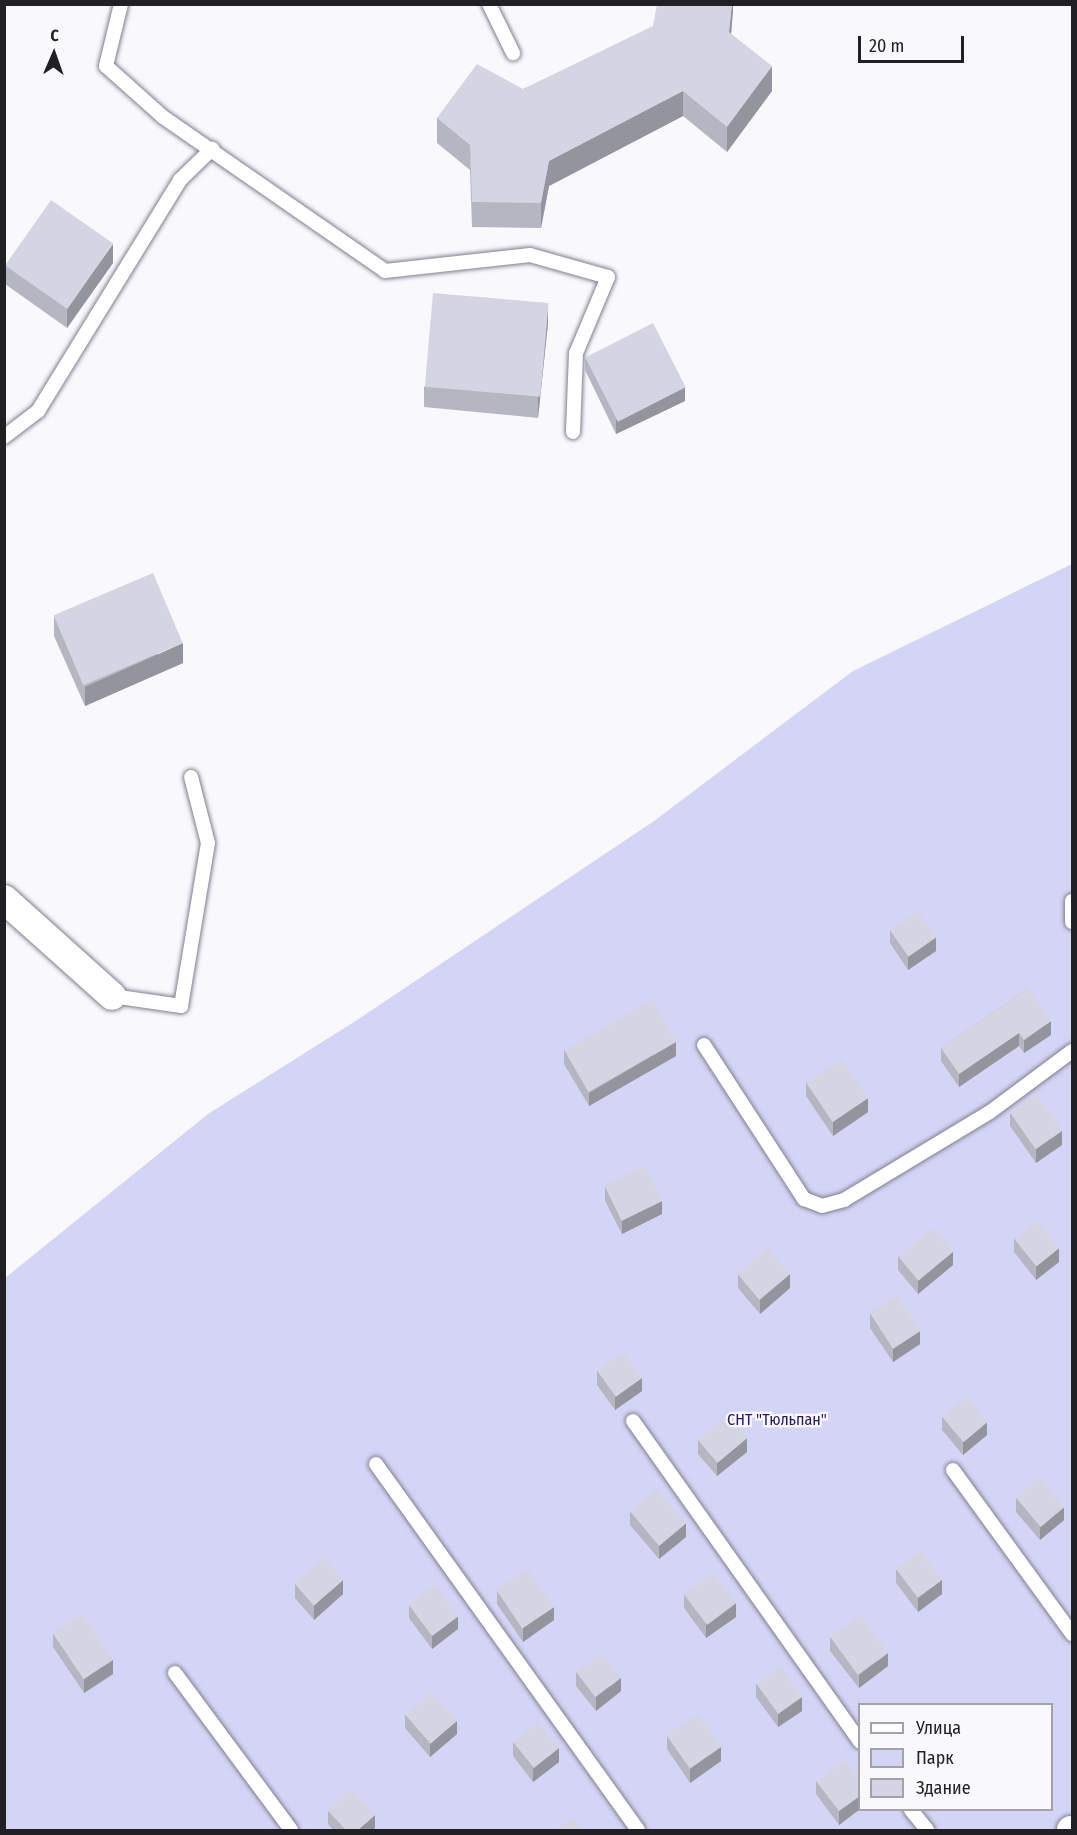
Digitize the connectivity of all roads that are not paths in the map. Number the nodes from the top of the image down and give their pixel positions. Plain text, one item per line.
1 (121, 4) edge
2 (489, 4) edge
3 (513, 53) dead end
4 (212, 149) junction
5 (573, 432) dead end
6 (4, 437) edge
7 (191, 777) dead end
8 (4, 899) edge
9 (1072, 901) edge
10 (1072, 922) edge
11 (112, 996) joint
12 (704, 1045) dead end
13 (1072, 1051) edge
14 (633, 1420) dead end
15 (376, 1464) dead end
16 (952, 1470) dead end
17 (1072, 1634) edge
18 (175, 1673) dead end
19 (858, 1739) edge
20 (913, 1811) edge
21 (291, 1830) edge
22 (638, 1830) edge
23 (927, 1830) edge

1 - 4 lane
2 - 3 lane
4 - 5 lane
4 - 6 lane
7 - 11 lane
8 - 11 street
9 - 10 lane
12 - 13 lane
14 - 19 lane
15 - 22 lane
16 - 17 lane
18 - 21 lane
20 - 23 lane

